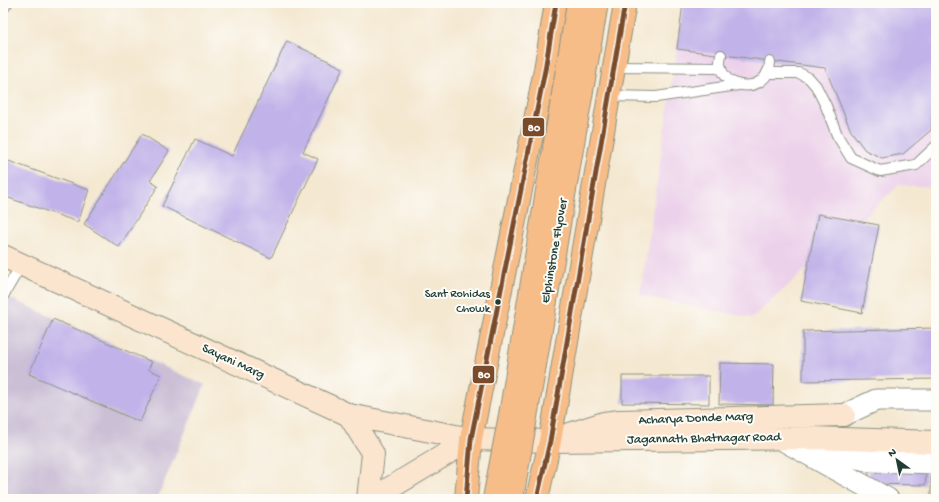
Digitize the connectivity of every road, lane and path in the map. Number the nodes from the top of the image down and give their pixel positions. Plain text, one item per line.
1 (556, 3) edge
2 (578, 3) edge
3 (597, 3) edge
4 (625, 3) edge
5 (721, 55) dead end
6 (770, 62) dead end
7 (721, 68) junction
8 (545, 70) junction
9 (767, 73) junction
10 (611, 80) junction
11 (738, 85) junction
12 (936, 146) edge
13 (12, 260) edge
14 (3, 296) edge
15 (936, 400) edge
16 (349, 415) junction
17 (844, 415) joint
18 (779, 438) junction
19 (812, 438) junction
20 (471, 439) junction
21 (550, 441) junction
22 (936, 442) edge
23 (936, 463) edge
24 (368, 499) edge
25 (372, 499) edge
26 (466, 499) edge
27 (494, 499) edge
28 (512, 499) edge
29 (537, 499) edge
30 (888, 499) edge

1 - 8 main road
2 - 27 main road, Elphinstone Flyover, bridge
3 - 28 main road, Elphinstone Flyover, bridge
4 - 10 main road
5 - 7 lane
6 - 9 lane
7 - 10 lane
7 - 11 lane
8 - 10 main road
8 - 20 main road
9 - 11 lane
9 - 12 lane
10 - 11 lane
10 - 21 main road
13 - 14 lane
13 - 16 main road, Sayani Marg
15 - 17 street
16 - 20 main road, Sayani Marg
16 - 24 main road
17 - 21 main road, Acharya Donde Marg
18 - 19 main road, Jagannath Bhatnagar Road
18 - 21 main road, Jagannath Bhatnagar Road
18 - 30 street
19 - 22 main road, Jagannath Bhatnagar Road
19 - 23 street
20 - 21 main road, Jagannath Bhatnagar Road
20 - 25 main road
20 - 26 main road
21 - 29 main road

